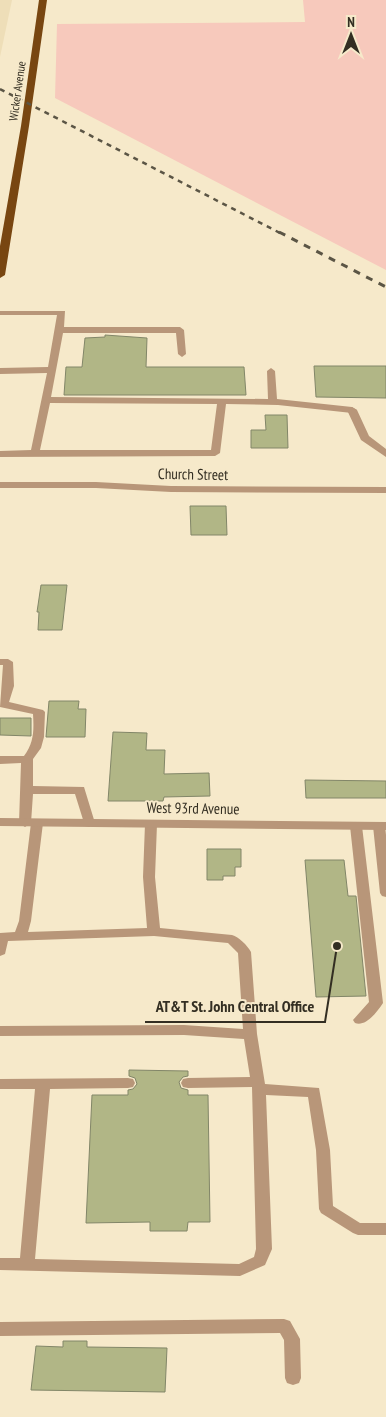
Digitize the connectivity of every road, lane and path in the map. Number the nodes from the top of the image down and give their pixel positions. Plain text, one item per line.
1 (43, 0) edge
2 (0, 275) edge
3 (0, 313) edge
4 (59, 330) junction
5 (182, 354) dead end
6 (52, 370) junction
7 (0, 371) edge
8 (271, 371) dead end
9 (46, 400) junction
10 (222, 402) junction
11 (273, 402) junction
12 (352, 410) joint
13 (35, 453) junction
14 (0, 454) edge
15 (386, 454) edge
16 (0, 485) edge
17 (386, 490) edge
18 (0, 662) edge
19 (2, 704) edge
20 (27, 759) junction
21 (0, 760) edge
22 (27, 790) junction
23 (0, 822) edge
24 (31, 823) junction
25 (89, 823) junction
26 (151, 824) junction
27 (356, 826) junction
28 (383, 826) edge
29 (385, 878) edge
30 (386, 893) edge
31 (154, 932) junction
32 (20, 936) junction
33 (0, 952) edge
34 (360, 1020) dead end
35 (0, 1031) edge
36 (250, 1034) junction
37 (128, 1083) dead end
38 (188, 1083) dead end
39 (0, 1084) edge
40 (43, 1084) junction
41 (259, 1086) junction
42 (386, 1229) edge
43 (0, 1264) edge
44 (27, 1265) junction
45 (0, 1329) edge
46 (293, 1378) dead end

1 - 2 highway, Wicker Avenue
3 - 4 lane
4 - 5 lane
4 - 6 lane
6 - 7 lane
6 - 9 lane
8 - 11 lane
9 - 10 lane
9 - 13 lane
10 - 11 lane
10 - 13 lane
11 - 12 lane
12 - 15 street
13 - 14 lane
16 - 17 street, Church Street
18 - 19 lane
19 - 20 lane
20 - 21 lane
20 - 22 lane
22 - 24 lane
22 - 25 lane
23 - 24 street, West 93rd Avenue
24 - 25 street, West 93rd Avenue
24 - 32 lane
25 - 26 street, West 93rd Avenue
26 - 27 street, West 93rd Avenue
26 - 31 lane
27 - 28 street, West 93rd Avenue
27 - 34 lane
28 - 29 lane
29 - 30 lane
31 - 32 lane
31 - 36 lane
32 - 33 lane
35 - 36 lane
36 - 41 lane
37 - 40 lane
38 - 41 lane
39 - 40 lane
40 - 44 lane
41 - 42 lane
41 - 44 lane
43 - 44 lane
45 - 46 lane

